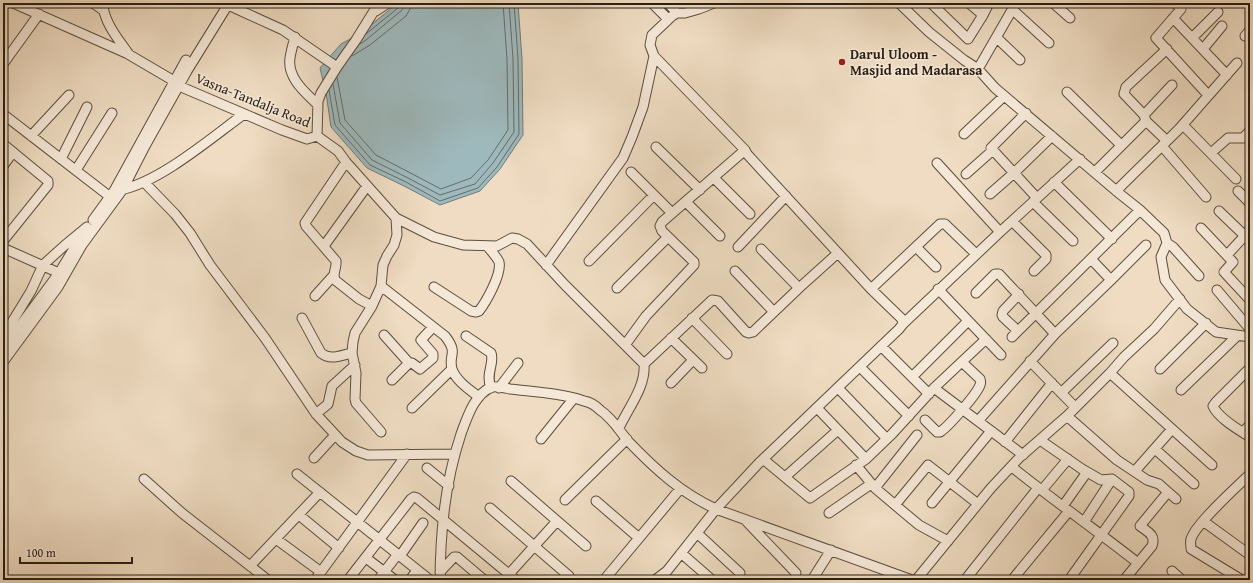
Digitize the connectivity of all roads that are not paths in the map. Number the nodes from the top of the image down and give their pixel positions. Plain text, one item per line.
1 (13, 3) edge
2 (93, 3) edge
3 (379, 3) edge
4 (388, 3) edge
5 (652, 3) edge
6 (668, 3) edge
7 (696, 3) edge
8 (714, 3) edge
9 (899, 3) edge
10 (931, 3) edge
11 (970, 3) edge
12 (989, 3) edge
13 (1053, 3) edge
14 (226, 4) edge
15 (1182, 5) edge
16 (103, 6) edge
17 (1014, 6) edge
18 (375, 12) junction
19 (1218, 12) dead end
20 (681, 13) junction
21 (39, 14) junction
22 (982, 15) junction
23 (1070, 18) dead end
24 (1173, 18) junction
25 (668, 19) junction
26 (1222, 26) dead end
27 (295, 37) junction
28 (996, 38) junction
29 (1192, 38) junction
30 (1049, 43) dead end
31 (1167, 49) junction
32 (1203, 49) junction
33 (128, 54) junction
34 (654, 56) junction
35 (1020, 60) dead end
36 (1237, 63) dead end
37 (3, 64) edge
38 (337, 67) junction
39 (978, 70) junction
40 (1227, 74) junction
41 (177, 83) junction
42 (1172, 84) dead end
43 (1067, 92) dead end
44 (69, 95) dead end
45 (1208, 95) junction
46 (1004, 96) junction
47 (318, 105) junction
48 (87, 107) dead end
49 (112, 113) dead end
50 (1026, 113) junction
51 (3, 114) edge
52 (244, 114) junction
53 (1145, 118) junction
54 (1183, 125) junction
55 (1250, 131) edge
56 (964, 134) dead end
57 (31, 136) junction
58 (317, 136) junction
59 (1052, 136) junction
60 (1165, 143) junction
61 (3, 144) edge
62 (1121, 145) junction
63 (656, 147) dead end
64 (745, 150) junction
65 (993, 150) junction
66 (13, 152) junction
67 (1211, 153) junction
68 (61, 159) junction
69 (1080, 159) junction
70 (346, 162) junction
71 (937, 163) dead end
72 (3, 166) edge
73 (76, 170) junction
74 (631, 172) dead end
75 (1095, 172) junction
76 (1014, 173) junction
77 (966, 174) dead end
78 (714, 178) junction
79 (1236, 179) dead end
80 (144, 182) junction
81 (1054, 182) junction
82 (367, 186) junction
83 (700, 190) junction
84 (1116, 191) junction
85 (1238, 191) dead end
86 (115, 192) junction
87 (990, 194) dead end
88 (654, 195) junction
89 (786, 196) junction
90 (1206, 197) dead end
91 (1035, 200) junction
92 (686, 202) junction
93 (1250, 203) edge
94 (1140, 210) junction
95 (1220, 211) dead end
96 (672, 213) junction
97 (750, 214) dead end
98 (396, 218) junction
99 (1012, 221) junction
100 (87, 227) junction
101 (1201, 228) dead end
102 (1000, 232) junction
103 (1247, 233) edge
104 (720, 236) dead end
105 (668, 237) junction
106 (1112, 238) junction
107 (3, 241) edge
108 (1073, 241) dead end
109 (1167, 243) junction
110 (1146, 245) dead end
111 (324, 246) junction
112 (492, 247) junction
113 (738, 247) dead end
114 (916, 247) junction
115 (3, 248) edge
116 (761, 250) dead end
117 (838, 253) junction
118 (976, 254) junction
119 (1227, 255) junction
120 (1091, 259) junction
121 (589, 260) dead end
122 (43, 265) junction
123 (546, 265) junction
124 (936, 268) dead end
125 (735, 271) dead end
126 (1034, 271) dead end
127 (59, 272) junction
128 (333, 276) junction
129 (1199, 276) dead end
130 (1111, 280) junction
131 (381, 286) junction
132 (434, 287) dead end
133 (617, 288) dead end
134 (799, 288) junction
135 (871, 289) junction
136 (938, 289) junction
137 (1217, 290) dead end
138 (976, 293) dead end
139 (1019, 294) junction
140 (315, 296) dead end
141 (1180, 299) junction
142 (1250, 300) edge
143 (372, 306) junction
144 (774, 312) junction
145 (1036, 314) junction
146 (302, 318) dead end
147 (692, 318) junction
148 (968, 320) junction
149 (1206, 323) junction
150 (903, 324) junction
151 (433, 327) junction
152 (1250, 328) edge
153 (1055, 334) junction
154 (384, 335) dead end
155 (466, 336) dead end
156 (1237, 336) junction
157 (1250, 337) edge
158 (3, 338) edge
159 (671, 338) junction
160 (986, 340) junction
161 (1112, 343) dead end
162 (625, 344) junction
163 (881, 346) junction
164 (3, 349) edge
165 (352, 353) junction
166 (727, 354) dead end
167 (1001, 355) dead end
168 (694, 360) junction
169 (1030, 361) junction
170 (3, 362) edge
171 (962, 362) junction
172 (409, 363) junction
173 (518, 363) dead end
174 (644, 364) junction
175 (355, 365) junction
176 (860, 367) junction
177 (702, 368) dead end
178 (452, 369) junction
179 (1160, 369) dead end
180 (1110, 373) junction
181 (1248, 374) edge
182 (912, 377) junction
183 (392, 380) dead end
184 (671, 383) dead end
185 (1052, 383) junction
186 (495, 388) junction
187 (838, 388) junction
188 (1181, 390) dead end
189 (932, 391) junction
190 (1061, 393) junction
191 (479, 397) junction
192 (574, 398) junction
193 (1075, 407) junction
194 (412, 408) dead end
195 (818, 408) junction
196 (962, 409) junction
197 (316, 414) junction
198 (909, 416) junction
199 (1067, 416) junction
200 (925, 420) dead end
201 (978, 421) junction
202 (1250, 425) edge
203 (619, 428) junction
204 (1172, 429) junction
205 (838, 430) junction
206 (991, 431) junction
207 (381, 432) dead end
208 (335, 435) junction
209 (917, 435) dead end
210 (1246, 435) edge
211 (541, 439) dead end
212 (627, 439) junction
213 (887, 439) junction
214 (1040, 440) junction
215 (1005, 442) junction
216 (1154, 449) junction
217 (407, 454) junction
218 (454, 454) junction
219 (1023, 455) junction
220 (314, 458) dead end
221 (762, 459) junction
222 (866, 459) junction
223 (1068, 459) junction
224 (856, 465) junction
225 (1212, 465) dead end
226 (1012, 467) junction
227 (428, 468) dead end
228 (1135, 471) junction
229 (1087, 472) junction
230 (297, 474) dead end
231 (1250, 474) edge
232 (785, 477) junction
233 (144, 479) dead end
234 (1112, 479) junction
235 (511, 481) dead end
236 (950, 482) junction
237 (1194, 484) dead end
238 (449, 486) junction
239 (873, 486) junction
240 (680, 489) junction
241 (1040, 489) junction
242 (320, 492) junction
243 (1168, 492) junction
244 (1176, 498) dead end
245 (565, 500) dead end
246 (596, 501) dead end
247 (932, 503) dead end
248 (978, 504) junction
249 (895, 505) junction
250 (490, 508) dead end
251 (1066, 508) junction
252 (716, 509) junction
253 (829, 513) dead end
254 (299, 515) junction
255 (444, 519) junction
256 (745, 519) junction
257 (557, 521) junction
258 (1203, 521) junction
259 (358, 522) junction
260 (1084, 522) junction
261 (423, 523) dead end
262 (697, 533) junction
263 (1101, 534) junction
264 (639, 538) junction
265 (276, 539) junction
266 (380, 540) junction
267 (948, 541) junction
268 (534, 546) junction
269 (586, 546) dead end
270 (339, 548) junction
271 (831, 550) junction
272 (681, 553) junction
273 (399, 555) junction
274 (1250, 555) edge
275 (366, 558) junction
276 (1138, 563) junction
277 (250, 566) junction
278 (418, 570) junction
279 (1172, 571) dead end
280 (321, 572) junction
281 (385, 572) junction
282 (740, 573) dead end
283 (796, 573) dead end
284 (441, 576) edge
285 (569, 576) dead end
286 (512, 577) edge
287 (705, 578) edge
288 (268, 580) edge
289 (315, 580) edge
290 (348, 580) edge
291 (378, 580) edge
292 (395, 580) edge
293 (410, 580) edge
294 (430, 580) edge
295 (484, 580) edge
296 (604, 580) edge
297 (655, 580) edge
298 (812, 580) edge
299 (912, 580) edge
300 (916, 580) edge
301 (965, 580) edge
302 (1012, 580) edge
303 (1069, 580) edge
304 (1124, 580) edge
305 (1182, 580) edge
306 (1242, 580) edge

1 - 21 street, Vasna-Tandalja Road
2 - 16 street
3 - 18 street, Vasna-Tandalja Road
4 - 18 street
5 - 25 street
6 - 20 street
7 - 20 street
8 - 20 street
9 - 39 street
10 - 22 street
11 - 22 street
12 - 22 street
13 - 23 street
14 - 27 street
14 - 41 street
15 - 24 street
16 - 33 street
17 - 28 street
17 - 30 street
18 - 38 street, Vasna-Tandalja Road
19 - 29 street
20 - 25 street
21 - 33 street, Vasna-Tandalja Road
21 - 37 street
24 - 29 street
24 - 31 street
25 - 34 street
26 - 32 street
27 - 38 street
27 - 47 street
28 - 35 street
28 - 39 street
29 - 32 street
31 - 45 street
31 - 53 street
32 - 40 street
33 - 41 street, Vasna-Tandalja Road
34 - 64 street
34 - 123 street
36 - 40 street
38 - 47 street, Vasna-Tandalja Road
39 - 46 street
40 - 45 street
41 - 52 street, Vasna-Tandalja Road
41 - 86 street
42 - 53 street
43 - 62 street
44 - 57 street
45 - 54 street
46 - 50 street
46 - 56 street
47 - 58 street, Vasna-Tandalja Road
48 - 68 street
49 - 73 street
50 - 59 street
50 - 65 street
51 - 57 street
52 - 58 street, Vasna-Tandalja Road
52 - 80 street
53 - 60 street
53 - 62 street
54 - 60 street
54 - 67 street
55 - 67 street
57 - 68 street
58 - 70 street
59 - 69 street
59 - 76 street
60 - 84 street
60 - 90 street
61 - 66 street
62 - 75 street
63 - 83 street
64 - 78 street
64 - 89 street
65 - 76 street
65 - 77 street
66 - 72 street
66 - 107 street
67 - 79 street
68 - 73 street
69 - 75 street
69 - 81 street
70 - 82 street
70 - 111 street
71 - 102 street
73 - 86 street
74 - 88 street
75 - 84 street
76 - 87 street
76 - 91 street
78 - 83 street
78 - 97 street
80 - 86 street
80 - 197 street
81 - 91 street
81 - 106 street
82 - 98 street
82 - 111 street
83 - 92 street
84 - 94 street
85 - 93 street
86 - 100 street
86 - 170 street
88 - 96 street
88 - 121 street
89 - 113 street
89 - 117 street
91 - 99 street
91 - 108 street
92 - 96 street
92 - 104 street
94 - 106 street
94 - 109 street
95 - 103 street
96 - 105 street
98 - 112 street
98 - 131 street
99 - 102 street
99 - 126 street
100 - 122 street
100 - 127 street
101 - 119 street
102 - 118 street
103 - 119 street
105 - 133 street
105 - 162 street
106 - 120 street
109 - 129 street
109 - 141 street
110 - 130 street
111 - 128 street
112 - 123 street
112 - 132 street
114 - 118 street
114 - 124 street
114 - 135 street
115 - 122 street
116 - 134 street
117 - 134 street
117 - 135 street
118 - 136 street
119 - 142 street
120 - 130 street
120 - 145 street
122 - 127 street
122 - 158 street
123 - 162 street
125 - 144 street
127 - 164 street
128 - 140 street
128 - 143 street
130 - 153 street
131 - 143 street
131 - 151 street
134 - 144 street
135 - 150 street
136 - 148 street
136 - 150 street
137 - 152 street
138 - 139 street
139 - 145 street
139 - 145 street
141 - 149 street
141 - 180 street
143 - 165 street
144 - 147 street
145 - 153 street
146 - 165 street
147 - 159 street
147 - 166 street
148 - 160 street
148 - 182 street
149 - 156 street
149 - 179 street
150 - 163 street
151 - 172 street
151 - 178 street
153 - 169 street
154 - 172 street
155 - 186 street
156 - 157 street
156 - 188 street
159 - 168 street
159 - 174 street
160 - 167 street
160 - 171 street
161 - 190 street
162 - 174 street
163 - 176 street
163 - 182 street
165 - 175 street
168 - 177 street
168 - 184 street
169 - 185 street
169 - 201 street
171 - 189 street
171 - 196 street
172 - 183 street
173 - 186 street
174 - 203 street
175 - 197 street
175 - 207 street
176 - 187 street
176 - 198 street
178 - 191 street
178 - 194 street
180 - 193 street
180 - 204 street
181 - 210 street
182 - 189 street
185 - 190 street
185 - 215 street
186 - 191 street
186 - 192 street
187 - 195 street
187 - 213 street
189 - 196 street
189 - 198 street
190 - 193 street
191 - 218 street
192 - 203 street
192 - 211 street
193 - 199 street
195 - 205 street
195 - 221 street
196 - 200 street
196 - 201 street
197 - 208 street
198 - 213 street
199 - 214 street
199 - 228 street
201 - 206 street
202 - 210 street
203 - 212 street
204 - 216 street
204 - 225 street
205 - 222 street
205 - 232 street
206 - 215 street
206 - 236 street
208 - 217 street
208 - 220 street
209 - 239 street
212 - 240 street
212 - 245 street
213 - 222 street
214 - 219 street
214 - 223 street
215 - 219 street
216 - 228 street
216 - 237 street
217 - 218 street
217 - 259 street
218 - 238 street
219 - 226 street
221 - 232 street
221 - 252 street
222 - 224 street
223 - 229 street
223 - 241 street
224 - 232 street
224 - 239 street
226 - 241 street
226 - 248 street
227 - 238 street
228 - 243 street
229 - 234 street
229 - 251 street
230 - 242 street
231 - 258 street
233 - 277 street
234 - 260 street
234 - 263 street
235 - 257 street
236 - 247 street
236 - 248 street
236 - 249 street
238 - 255 street
239 - 249 street
239 - 253 street
240 - 252 street
240 - 264 street
241 - 251 street
241 - 301 street
242 - 254 street
242 - 259 street
243 - 244 street
243 - 276 street
246 - 264 street
248 - 267 street
249 - 267 street
250 - 268 street
251 - 260 street
251 - 302 street
252 - 256 street
252 - 262 street
254 - 265 street
254 - 270 street
255 - 266 street
255 - 284 street
255 - 286 street
256 - 271 street
256 - 283 street
257 - 268 street
257 - 269 street
258 - 274 street
258 - 306 street
259 - 266 street
259 - 270 street
260 - 263 street
261 - 273 street
262 - 272 street
262 - 282 street
263 - 276 street
263 - 303 street
264 - 296 street
265 - 277 street
265 - 280 street
266 - 273 street
266 - 275 street
267 - 300 street
268 - 285 street
268 - 286 street
270 - 280 street
271 - 298 street
271 - 299 street
272 - 287 street
272 - 297 street
273 - 278 street
273 - 281 street
275 - 281 street
275 - 290 street
276 - 304 street
277 - 288 street
278 - 293 street
278 - 294 street
279 - 305 street
280 - 289 street
281 - 291 street
281 - 292 street
284 - 295 street

